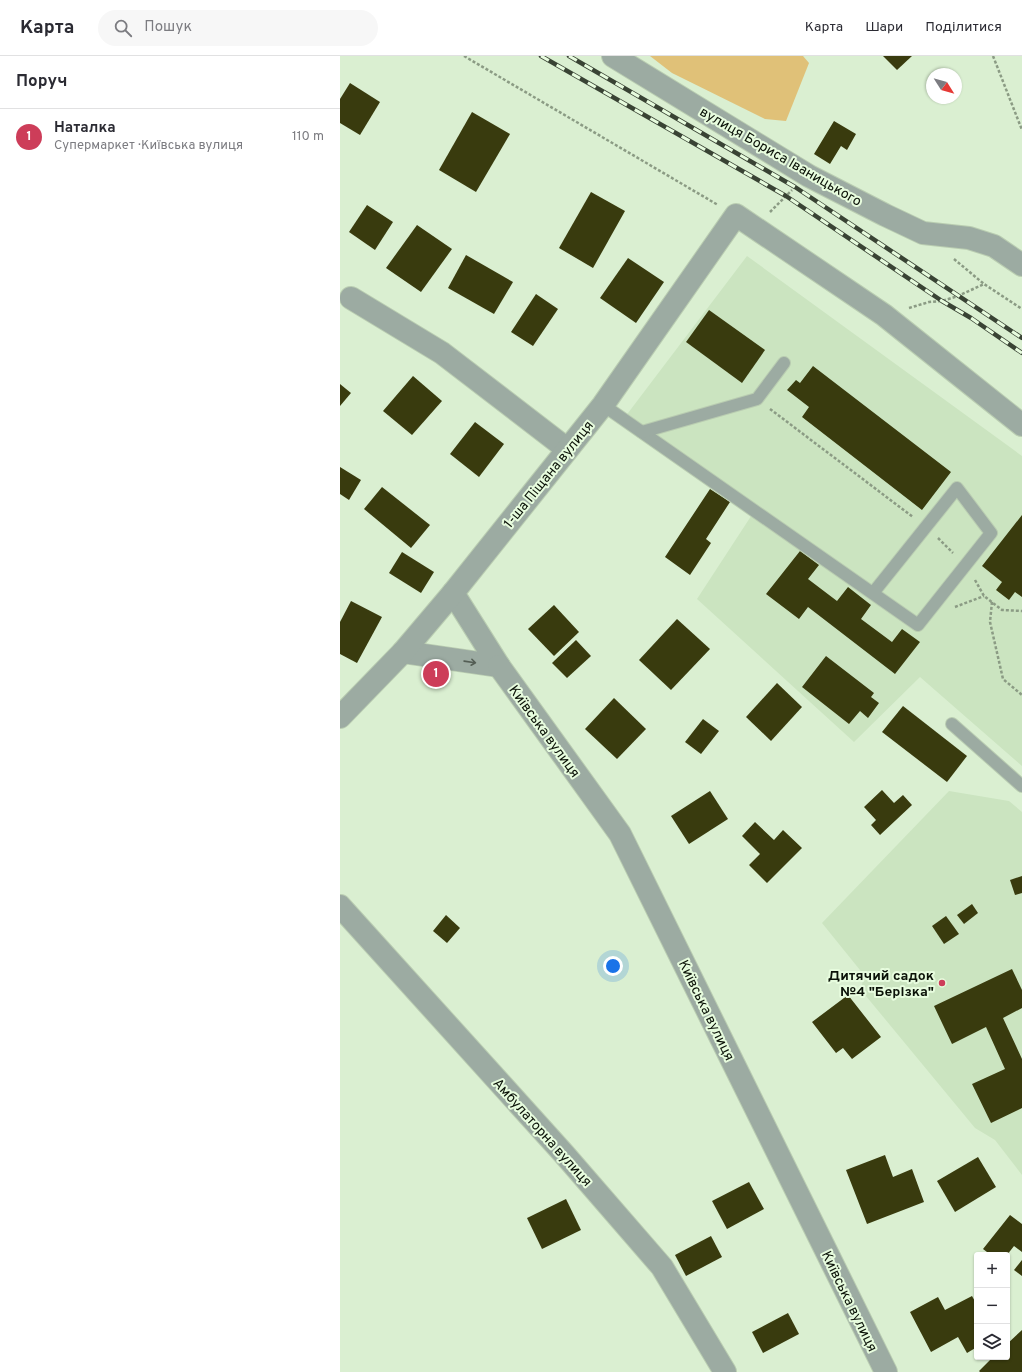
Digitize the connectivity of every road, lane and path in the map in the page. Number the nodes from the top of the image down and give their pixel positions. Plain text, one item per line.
1 (464, 56) edge
2 (613, 56) edge
3 (993, 56) edge
4 (1022, 130) edge
5 (809, 176) junction
6 (736, 215) junction
7 (754, 227) junction
8 (1022, 265) edge
9 (351, 298) dead end
10 (1022, 309) edge
11 (884, 315) junction
12 (784, 363) dead end
13 (757, 399) junction
14 (603, 405) junction
15 (1022, 425) edge
16 (642, 432) junction
17 (567, 449) junction
18 (926, 526) junction
19 (966, 565) junction
20 (454, 593) junction
21 (873, 593) junction
22 (992, 602) junction
23 (1022, 612) edge
24 (403, 652) junction
25 (499, 666) junction
26 (1022, 695) edge
27 (340, 717) edge
28 (952, 724) dead end
29 (1022, 786) edge
30 (340, 906) edge
31 (725, 1372) edge
32 (886, 1372) edge

1 - 6 path
2 - 5 street, вулиця Бориса Іваницького
3 - 4 path
5 - 7 path
5 - 8 street, вулиця Бориса Іваницького
6 - 7 street
6 - 14 street, 1-ша Піщана вулиця
7 - 11 street
9 - 17 street
10 - 11 path
11 - 15 street
12 - 13 lane
13 - 16 lane
13 - 18 path
14 - 16 lane
14 - 17 street, 1-ша Піщана вулиця
16 - 21 lane
17 - 20 street, 1-ша Піщана вулиця
18 - 19 path
18 - 19 lane
18 - 21 lane
19 - 21 lane
19 - 22 path
20 - 24 street, 1-ша Піщана вулиця
20 - 25 street, Київська вулиця
22 - 23 path
22 - 26 path
24 -> 25 street
24 - 27 street, 1-ша Піщана вулиця
25 - 32 street, Київська вулиця
28 - 29 lane
30 - 31 street, Амбулаторна вулиця

